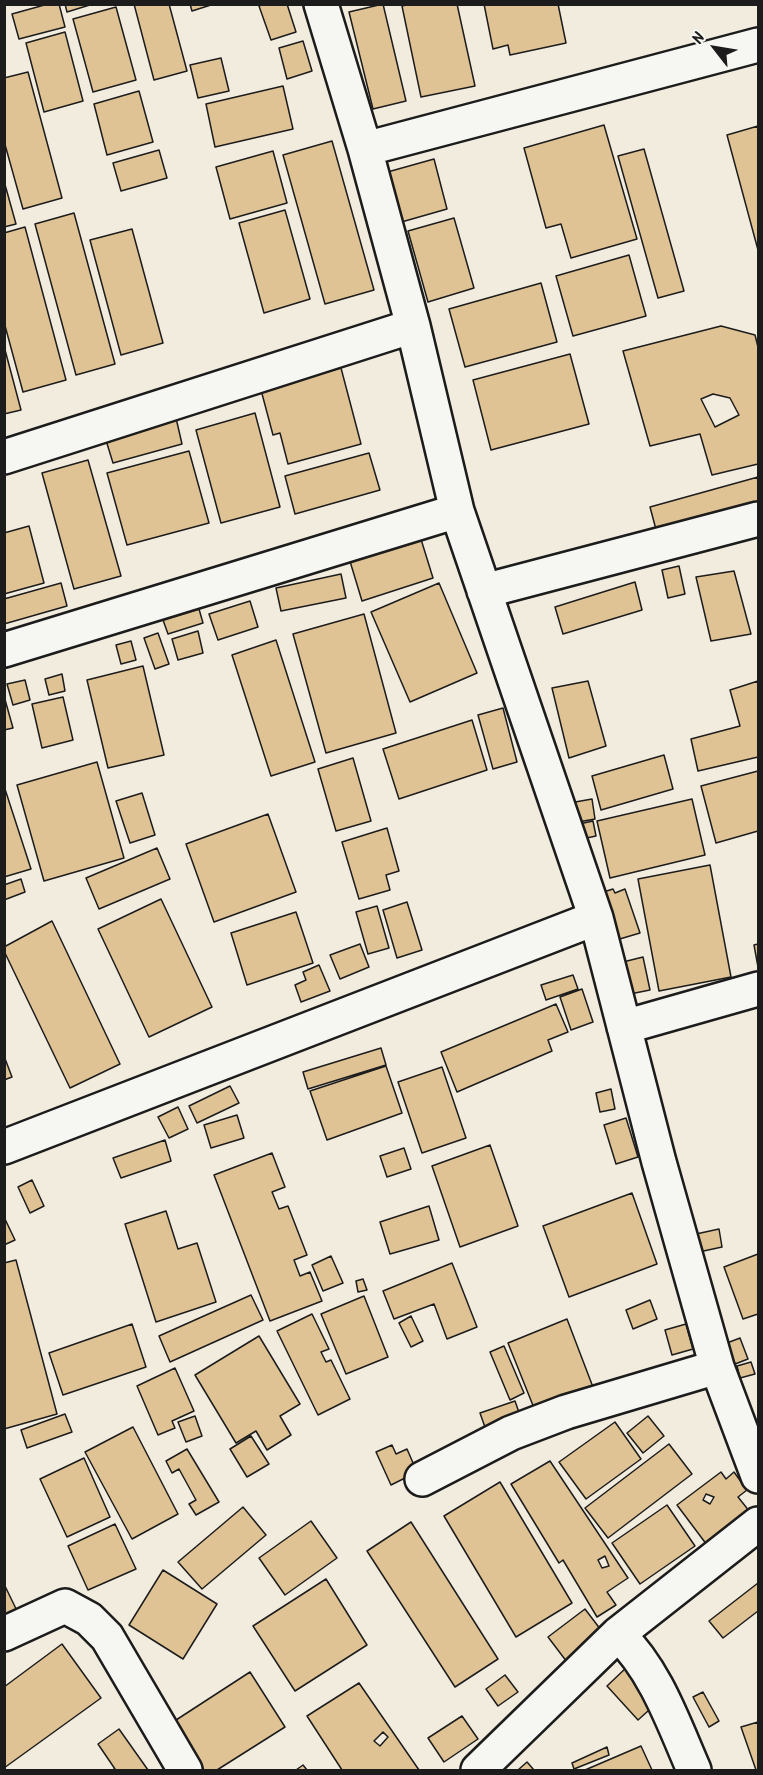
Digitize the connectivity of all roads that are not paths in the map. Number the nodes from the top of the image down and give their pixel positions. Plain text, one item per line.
1 (321, 4) edge
2 (759, 45) edge
3 (366, 149) junction
4 (413, 326) junction
5 (4, 457) edge
6 (457, 511) junction
7 (759, 519) edge
8 (484, 591) junction
9 (4, 650) edge
10 (596, 918) junction
11 (759, 989) edge
12 (624, 1027) junction
13 (4, 1147) edge
14 (717, 1367) junction
15 (759, 1476) edge
16 (422, 1479) dead end
17 (759, 1524) edge
18 (618, 1634) junction
19 (4, 1635) edge
20 (185, 1770) edge
21 (478, 1770) edge
22 (694, 1770) edge

1 - 3 street
2 - 3 street
3 - 4 street
4 - 5 street
4 - 6 street
6 - 8 street
6 - 9 street
7 - 8 street
8 - 10 street
10 - 12 street
10 - 13 street
11 - 12 street
12 - 14 street
14 - 15 street
14 - 16 street
17 - 18 street
18 - 21 street
18 - 22 street
19 - 20 street

